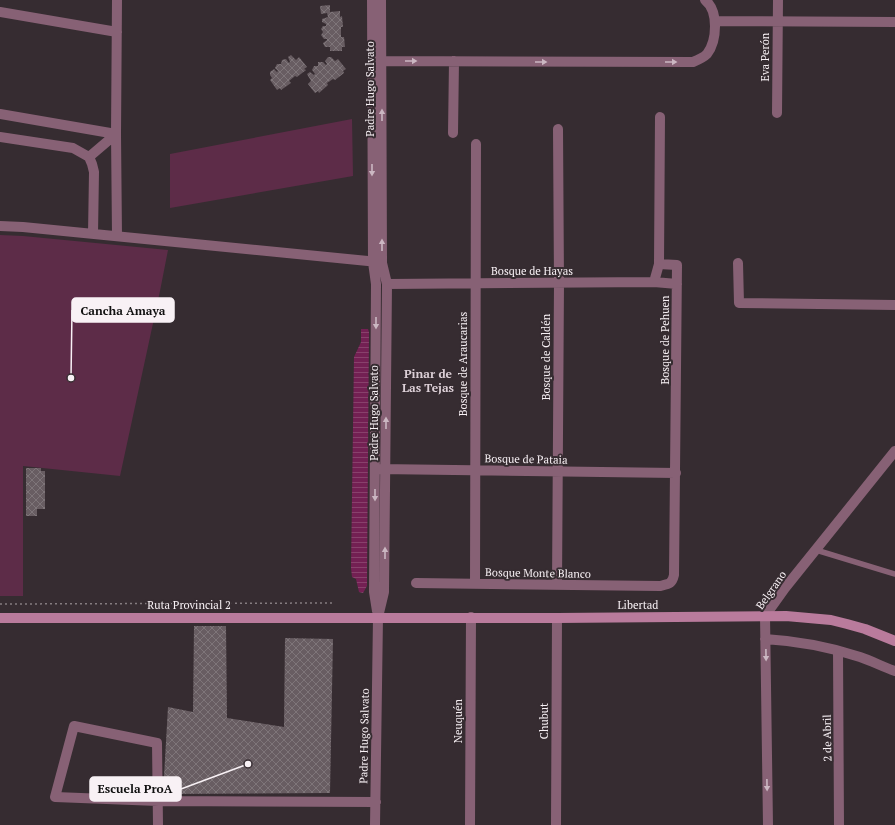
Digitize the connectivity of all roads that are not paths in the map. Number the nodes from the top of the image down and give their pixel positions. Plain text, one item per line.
1 (117, 0) edge
2 (372, 0) edge
3 (381, 0) edge
4 (705, 0) edge
5 (778, 0) edge
6 (0, 12) edge
7 (778, 20) junction
8 (715, 21) junction
9 (895, 22) edge
10 (117, 32) junction
11 (377, 61) junction
12 (454, 62) junction
13 (777, 113) dead end
14 (0, 114) edge
15 (660, 117) dead end
16 (558, 129) dead end
17 (453, 133) dead end
18 (116, 134) junction
19 (0, 137) edge
20 (476, 144) dead end
21 (89, 156) junction
22 (0, 226) edge
23 (93, 234) junction
24 (117, 236) junction
25 (377, 262) junction
26 (738, 263) dead end
27 (659, 264) junction
28 (654, 282) junction
29 (559, 283) junction
30 (387, 284) junction
31 (476, 284) junction
32 (677, 284) junction
33 (895, 305) edge
34 (895, 451) edge
35 (380, 469) junction
36 (475, 470) junction
37 (558, 471) junction
38 (676, 473) junction
39 (816, 550) junction
40 (895, 574) edge
41 (416, 583) dead end
42 (475, 584) junction
43 (557, 585) junction
44 (660, 586) joint
45 (765, 616) junction
46 (378, 617) junction
47 (471, 617) junction
48 (0, 618) edge
49 (557, 618) junction
50 (765, 639) junction
51 (895, 641) edge
52 (838, 651) junction
53 (895, 672) edge
54 (158, 800) junction
55 (376, 802) junction
56 (158, 825) edge
57 (375, 825) edge
58 (470, 825) edge
59 (556, 825) edge
60 (768, 825) edge
61 (840, 825) edge

1 - 10 street
2 - 11 street, Padre Hugo Salvato
3 - 11 street, Padre Hugo Salvato
4 - 8 street
5 - 7 street, Eva Perón
6 - 10 street
7 - 8 street
7 - 9 street
7 - 13 street, Eva Perón
12 -> 8 street
10 - 18 street
11 -> 12 street
11 - 25 street, Padre Hugo Salvato
12 - 17 street
14 - 18 street
15 - 27 street
16 - 29 street, Bosque de Caldén
18 - 21 street
18 - 24 street
19 - 21 street
20 - 31 street, Bosque de Araucarias
21 - 23 street
22 - 23 street
23 - 24 street
24 - 25 street
25 - 30 street, Padre Hugo Salvato
25 -> 35 street, Padre Hugo Salvato
26 - 33 street
27 - 28 street
27 - 32 street, Bosque de Pehuen
28 - 29 street, Bosque de Hayas
28 - 32 street, Bosque de Hayas
29 - 31 street, Bosque de Hayas
29 - 37 street, Bosque de Caldén
30 - 31 street, Bosque de Hayas
35 -> 30 street, Padre Hugo Salvato
31 - 36 street, Bosque de Araucarias
32 - 38 street, Bosque de Pehuen
34 - 39 street, Belgrano
35 - 36 street, Bosque de Pataia
35 -> 46 street, Padre Hugo Salvato
46 -> 35 street, Padre Hugo Salvato
36 - 37 street, Bosque de Pataia
36 - 42 street, Bosque de Araucarias
37 - 38 street, Bosque de Pataia
37 - 43 street, Bosque de Caldén
38 - 44 street, Bosque de Pehuen
39 - 40 lane
39 - 45 street, Belgrano
41 - 42 street, Bosque Monte Blanco
42 - 43 street, Bosque Monte Blanco
43 - 44 street, Bosque Monte Blanco
45 - 49 main road, Libertad
45 - 50 street, Belgrano
45 - 51 main road, Libertad
46 - 47 main road, Libertad
46 - 48 main road, Ruta Provincial 2
46 - 55 street, Padre Hugo Salvato
47 - 49 main road, Libertad
47 - 58 street, Neuquén
49 - 59 street, Chubut
50 - 52 street
50 -> 60 street, Belgrano
52 - 53 street
52 - 61 street, 2 de Abril
54 - 54 street
54 - 55 street
54 - 56 street
55 - 57 street, Padre Hugo Salvato

